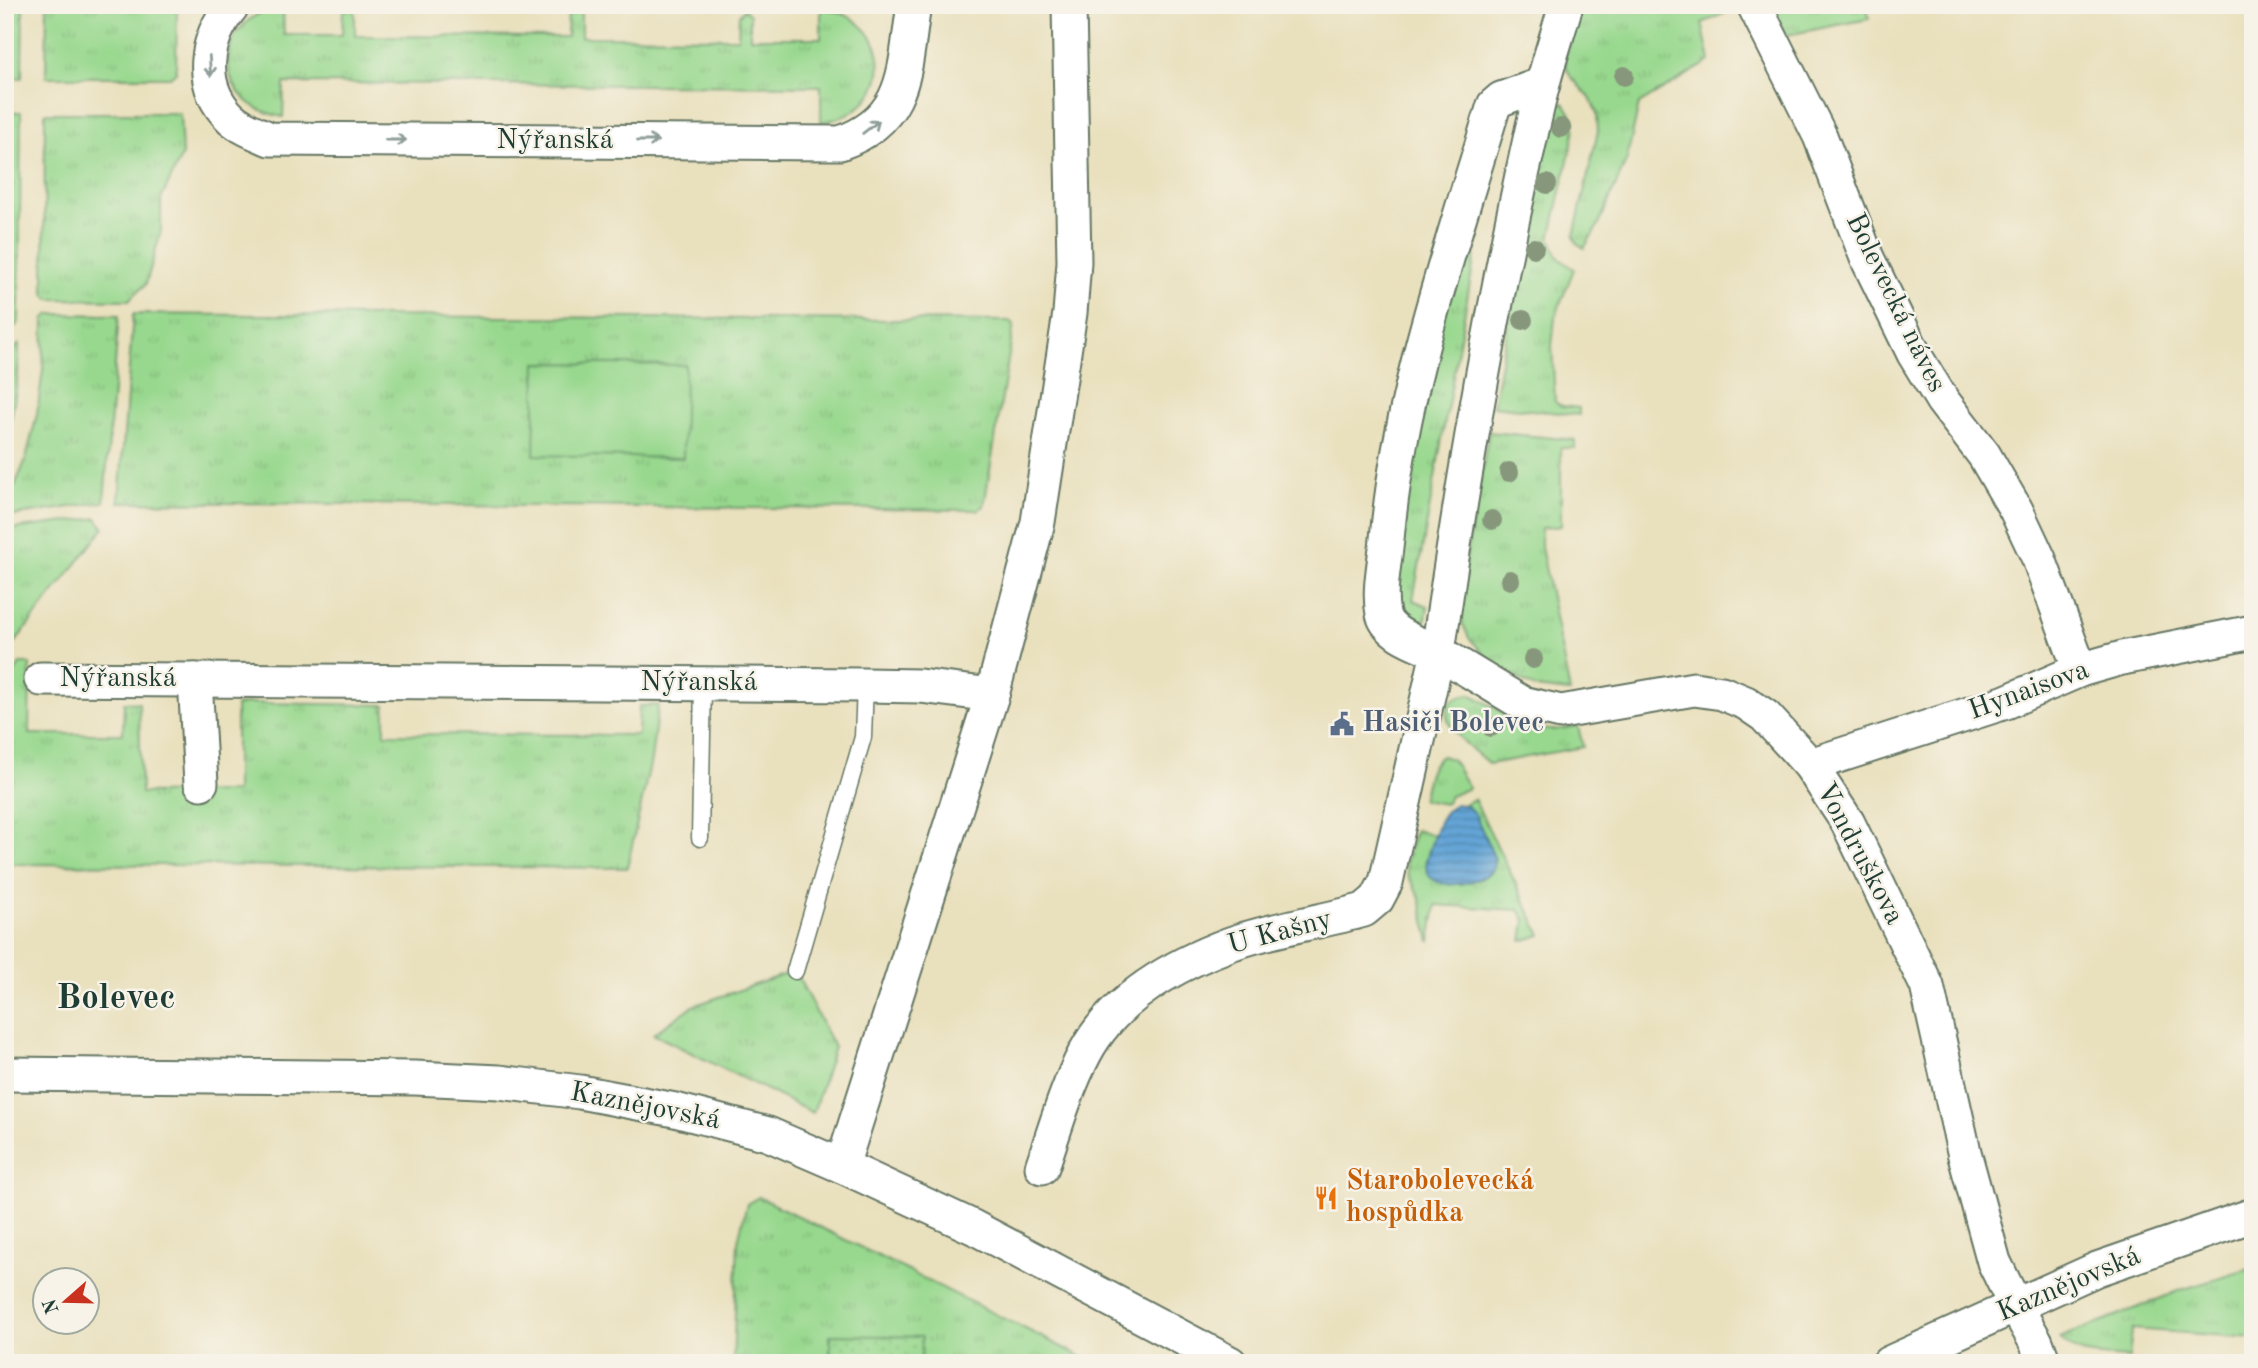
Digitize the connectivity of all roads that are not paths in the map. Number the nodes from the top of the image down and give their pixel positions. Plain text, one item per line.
1 (233, 5) edge
2 (915, 5) edge
3 (1069, 5) edge
4 (1566, 5) edge
5 (1754, 5) edge
6 (1543, 84) junction
7 (2253, 632) edge
8 (1438, 652) junction
9 (2080, 670) junction
10 (41, 678) dead end
11 (195, 680) junction
12 (703, 683) junction
13 (865, 685) junction
14 (992, 695) junction
15 (1810, 765) junction
16 (201, 783) dead end
17 (700, 838) dead end
18 (795, 971) dead end
19 (5, 1074) edge
20 (842, 1166) junction
21 (1042, 1167) dead end
22 (2253, 1215) edge
23 (2016, 1307) junction
24 (1230, 1363) edge
25 (1889, 1363) edge
26 (2044, 1363) edge

1 -> 2 street, Nýřanská
3 - 14 street
4 - 6 street
5 - 9 street, Bolevecká náves
6 - 8 street
6 - 8 street
7 - 9 street, Hynaisova
8 - 15 street, Vondruškova
8 - 21 street, U Kašny
9 - 15 street, Hynaisova
10 - 11 street, Nýřanská
11 - 12 street, Nýřanská
11 - 16 street, Nýřanská
12 - 13 street, Nýřanská
12 - 17 lane
13 - 14 street, Nýřanská
13 - 18 lane
14 - 20 street
15 - 23 street, Vondruškova
19 - 20 street, Kaznějovská
20 - 24 street, Kaznějovská
22 - 23 street, Kaznějovská
23 - 25 street, Kaznějovská
23 - 26 street, Vondruškova

